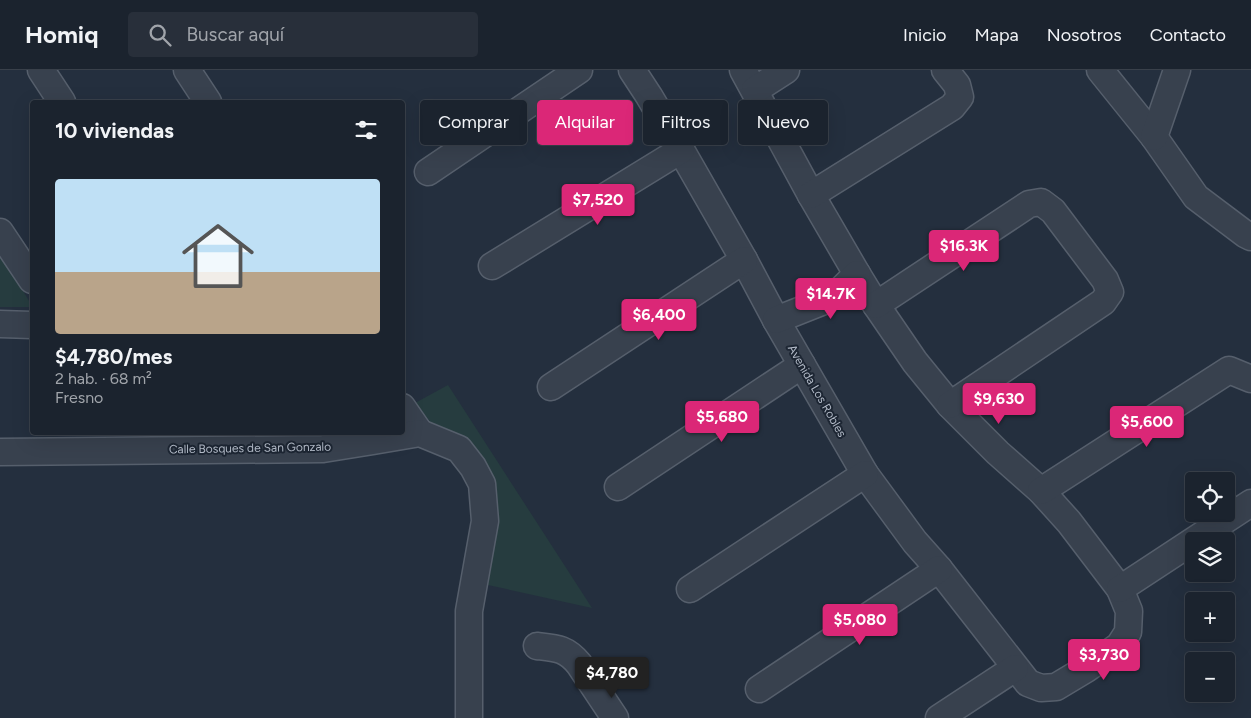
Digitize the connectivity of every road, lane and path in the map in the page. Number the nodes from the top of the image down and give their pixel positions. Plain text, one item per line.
1 (41, 70) edge
2 (187, 70) edge
3 (579, 70) edge
4 (632, 70) edge
5 (786, 70) edge
6 (945, 70) edge
7 (1100, 70) edge
8 (1177, 70) edge
9 (749, 80) edge
10 (61, 100) edge
11 (207, 100) edge
12 (1154, 138) junction
13 (681, 150) junction
14 (428, 172) dead end
15 (811, 195) junction
16 (0, 232) edge
17 (1251, 237) edge
18 (744, 260) junction
19 (492, 266) dead end
20 (857, 274) junction
21 (30, 277) edge
22 (876, 305) junction
23 (776, 320) junction
24 (0, 324) edge
25 (30, 325) edge
26 (802, 365) junction
27 (1251, 379) edge
28 (551, 387) dead end
29 (950, 405) junction
30 (405, 410) edge
31 (420, 433) junction
32 (405, 434) edge
33 (396, 435) edge
34 (372, 437) edge
35 (0, 452) edge
36 (865, 474) junction
37 (618, 487) dead end
38 (1041, 491) junction
39 (1251, 502) edge
40 (939, 569) junction
41 (690, 589) dead end
42 (1120, 589) junction
43 (537, 646) dead end
44 (1015, 668) junction
45 (591, 681) junction
46 (758, 689) dead end
47 (469, 718) edge
48 (592, 718) edge
49 (614, 718) edge
50 (939, 718) edge

1 - 10 street
2 - 11 street
3 - 14 street
4 - 13 street, Avenida Los Robles
5 - 9 street
6 - 15 street
7 - 12 street
8 - 12 street
9 - 15 street
12 - 17 street
13 - 18 street, Avenida Los Robles
13 - 19 street
15 - 20 street
16 - 21 street
18 - 23 street, Avenida Los Robles
18 - 28 street
20 - 22 street, Avenida Los Robles
20 - 23 street
22 - 29 street, Avenida Los Robles
22 - 29 street
23 - 26 street, Avenida Los Robles
24 - 25 street
26 - 36 street, Avenida Los Robles
26 - 37 street
27 - 38 street
29 - 38 street, Avenida Los Robles
30 - 31 street
31 - 32 street, Calle Bosques de San Gonzalo
31 - 47 street
33 - 34 street, Calle Bosques de San Gonzalo
34 - 35 street, Calle Bosques de San Gonzalo
36 - 40 street, Avenida Los Robles
36 - 41 street
38 - 42 street, Avenida Los Robles
39 - 42 street
40 - 44 street, Avenida Los Robles
40 - 46 street
42 - 44 street, Avenida Los Robles
43 - 45 street
44 - 50 street
45 - 48 street
45 - 49 street

